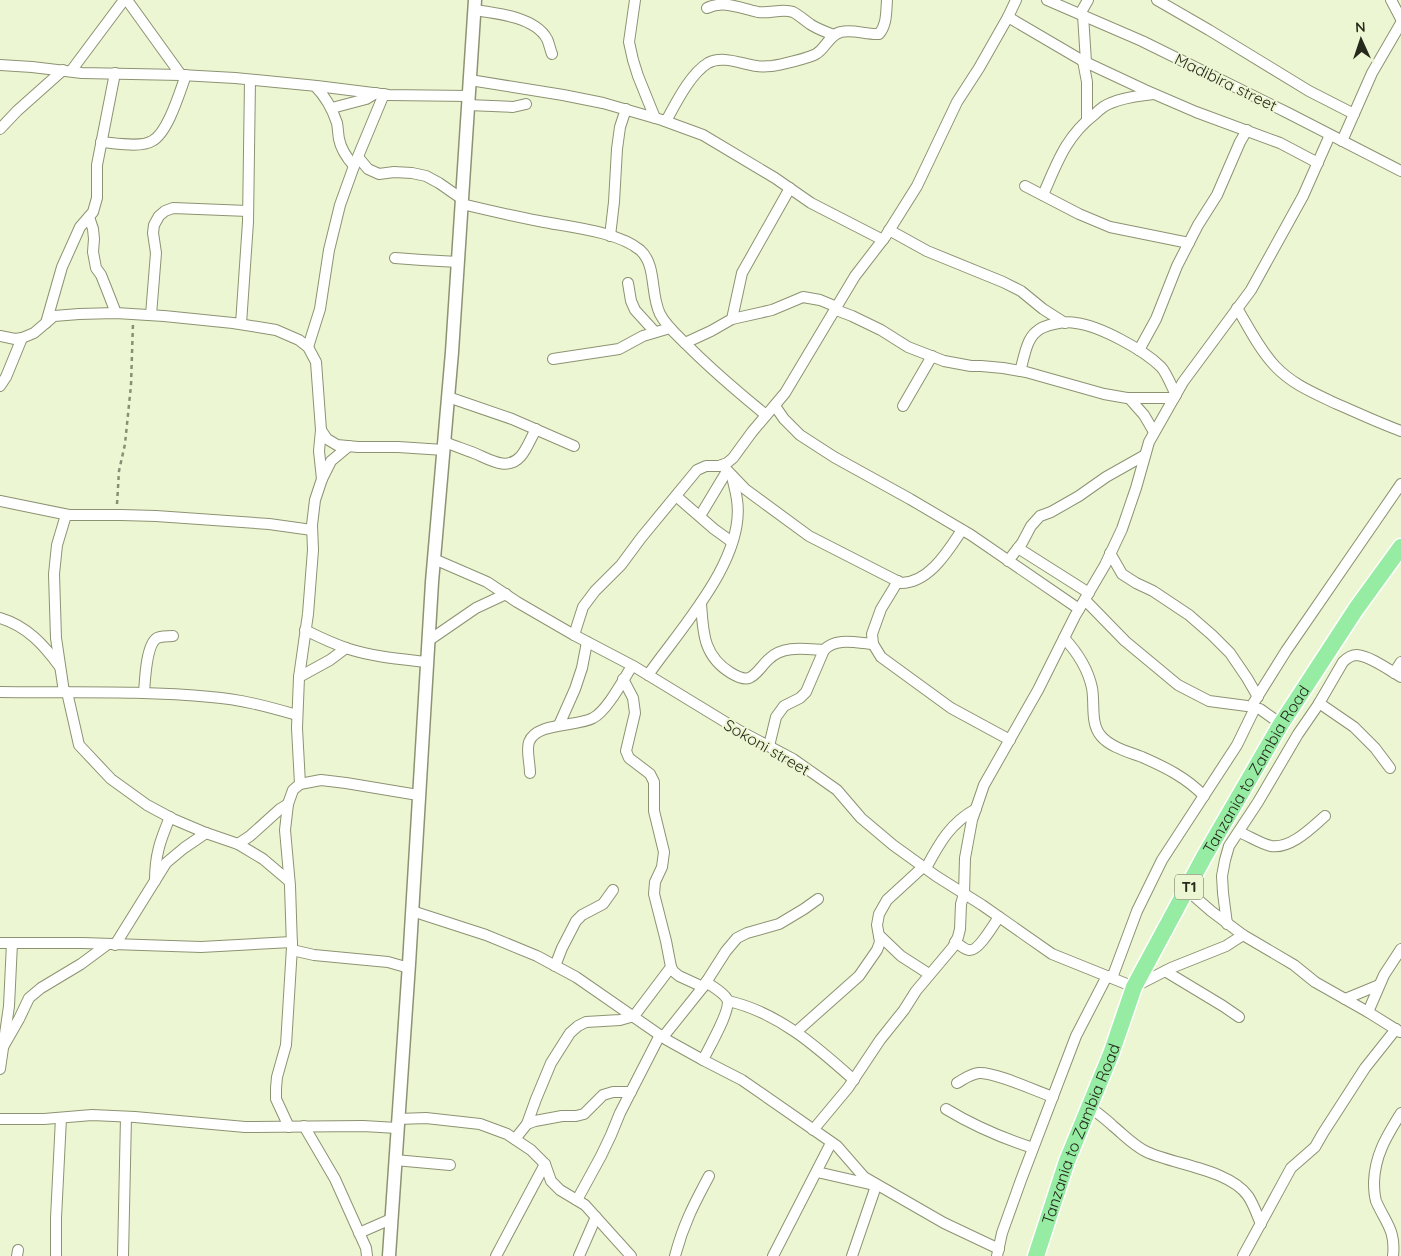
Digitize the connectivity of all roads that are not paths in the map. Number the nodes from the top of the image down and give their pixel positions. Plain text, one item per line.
1 (125, 0) edge
2 (635, 0) edge
3 (887, 0) edge
4 (1016, 0) edge
5 (1047, 0) edge
6 (1088, 0) edge
7 (1157, 0) edge
8 (1391, 0) edge
9 (475, 5) edge
10 (707, 8) dead end
11 (1082, 15) junction
12 (1008, 17) junction
13 (1401, 19) edge
14 (1401, 23) edge
15 (834, 35) junction
16 (552, 54) dead end
17 (1085, 61) junction
18 (0, 66) edge
19 (67, 71) junction
20 (115, 73) junction
21 (184, 75) junction
22 (250, 80) junction
23 (470, 80) junction
24 (315, 86) junction
25 (380, 94) junction
26 (1152, 94) junction
27 (468, 100) junction
28 (526, 104) dead end
29 (332, 108) junction
30 (626, 110) junction
31 (1354, 114) junction
32 (655, 118) junction
33 (1087, 120) junction
34 (666, 121) junction
35 (0, 129) edge
36 (1247, 130) junction
37 (1330, 135) junction
38 (1342, 141) junction
39 (101, 142) junction
40 (356, 162) junction
41 (1318, 162) junction
42 (1401, 172) edge
43 (1026, 186) dead end
44 (790, 188) junction
45 (1043, 195) junction
46 (462, 201) junction
47 (248, 210) junction
48 (89, 217) junction
49 (890, 230) junction
50 (610, 236) junction
51 (883, 240) junction
52 (1190, 243) junction
53 (395, 258) dead end
54 (458, 262) junction
55 (628, 283) dead end
56 (836, 308) junction
57 (1237, 308) junction
58 (116, 313) junction
59 (151, 315) junction
60 (732, 319) junction
61 (46, 323) junction
62 (1064, 323) junction
63 (241, 324) junction
64 (670, 328) junction
65 (655, 332) junction
66 (0, 336) edge
67 (22, 338) junction
68 (685, 343) junction
69 (308, 347) junction
70 (1139, 350) junction
71 (932, 356) junction
72 (553, 359) dead end
73 (1020, 371) junction
74 (0, 386) edge
75 (1175, 396) junction
76 (448, 397) junction
77 (1129, 398) junction
78 (775, 406) junction
79 (902, 406) dead end
80 (766, 415) junction
81 (536, 429) junction
82 (321, 430) junction
83 (1401, 431) edge
84 (1154, 432) junction
85 (349, 446) junction
86 (444, 446) junction
87 (574, 446) dead end
88 (1145, 455) junction
89 (727, 471) junction
90 (322, 479) junction
91 (1401, 484) edge
92 (676, 496) junction
93 (0, 501) edge
94 (66, 514) junction
95 (700, 516) junction
96 (312, 530) junction
97 (962, 530) junction
98 (732, 542) junction
99 (1401, 547) edge
100 (1018, 548) junction
101 (1110, 554) junction
102 (434, 560) junction
103 (1008, 561) junction
104 (898, 581) junction
105 (506, 594) junction
106 (1084, 600) junction
107 (701, 603) junction
108 (0, 618) edge
109 (305, 630) junction
110 (574, 635) junction
111 (173, 636) dead end
112 (1064, 638) junction
113 (428, 641) junction
114 (587, 642) junction
115 (873, 644) junction
116 (346, 648) junction
117 (824, 650) junction
118 (427, 662) junction
119 (1401, 662) edge
120 (632, 666) junction
121 (60, 668) junction
122 (648, 675) junction
123 (1398, 675) edge
124 (298, 677) junction
125 (623, 680) junction
126 (0, 692) edge
127 (65, 692) junction
128 (144, 693) junction
129 (1258, 696) junction
130 (1319, 703) junction
131 (1253, 707) junction
132 (297, 715) junction
133 (1281, 724) junction
134 (559, 725) junction
135 (1010, 740) junction
136 (769, 746) junction
137 (1390, 768) dead end
138 (530, 773) dead end
139 (300, 784) junction
140 (418, 795) junction
141 (1204, 796) junction
142 (288, 804) junction
143 (976, 809) junction
144 (1325, 816) dead end
145 (170, 817) junction
146 (1239, 832) junction
147 (206, 833) junction
148 (238, 844) junction
149 (925, 868) junction
150 (289, 880) junction
151 (155, 882) junction
152 (614, 890) dead end
153 (1187, 890) junction
154 (964, 894) junction
155 (818, 899) dead end
156 (412, 911) junction
157 (999, 917) junction
158 (1227, 924) junction
159 (879, 935) junction
160 (1243, 936) junction
161 (955, 942) junction
162 (0, 943) edge
163 (12, 943) junction
164 (112, 944) junction
165 (292, 946) junction
166 (1401, 950) edge
167 (555, 966) junction
168 (671, 967) junction
169 (408, 968) junction
170 (1165, 971) junction
171 (929, 974) junction
172 (1109, 977) junction
173 (705, 984) junction
174 (1379, 985) junction
175 (1134, 987) junction
176 (1345, 999) junction
177 (728, 1001) junction
178 (1368, 1012) junction
179 (634, 1016) junction
180 (1239, 1017) dead end
181 (1398, 1031) edge
182 (796, 1032) junction
183 (662, 1036) junction
184 (3, 1046) junction
185 (703, 1060) junction
186 (0, 1068) edge
187 (854, 1080) junction
188 (957, 1083) dead end
189 (631, 1092) junction
190 (1053, 1097) junction
191 (1089, 1106) junction
192 (946, 1109) dead end
193 (1401, 1114) edge
194 (126, 1117) junction
195 (61, 1118) junction
196 (0, 1119) edge
197 (398, 1124) junction
198 (527, 1124) junction
199 (304, 1126) junction
200 (289, 1127) junction
201 (813, 1130) junction
202 (515, 1139) junction
203 (831, 1143) junction
204 (1033, 1148) junction
205 (395, 1160) junction
206 (545, 1164) junction
207 (450, 1165) dead end
208 (817, 1172) junction
209 (709, 1176) dead end
210 (878, 1186) junction
211 (577, 1200) junction
212 (596, 1217) junction
213 (391, 1219) junction
214 (1261, 1224) junction
215 (359, 1233) junction
216 (998, 1253) edge
217 (56, 1256) edge
218 (123, 1256) edge
219 (367, 1256) edge
220 (389, 1256) edge
221 (496, 1256) edge
222 (579, 1256) edge
223 (630, 1256) edge
224 (674, 1256) edge
225 (773, 1256) edge
226 (852, 1256) edge
227 (1036, 1256) edge
228 (1243, 1256) edge
229 (1393, 1256) edge

1 - 19 street
1 - 21 street
2 - 32 street
3 - 15 street
4 - 12 street
5 - 11 street, Madibira street
6 - 11 street
7 - 31 street
8 - 13 street
9 - 16 street
9 - 23 street
10 - 15 street
11 - 17 street
11 - 37 street, Madibira street
12 - 17 street
12 - 49 street
14 - 31 street
15 - 34 street
17 - 26 street
17 - 33 street
18 - 19 street
19 - 20 street
19 - 35 street
20 - 21 street
20 - 39 street
21 - 22 street
21 - 39 street
22 - 24 street
22 - 47 street
23 - 27 street
23 - 30 street
24 - 25 street
24 - 29 street
25 - 27 street
25 - 29 street
25 - 40 street
26 - 33 street
26 - 36 street
27 - 28 street
27 - 46 street
29 - 40 street
30 - 32 street
30 - 50 street
31 - 38 street
32 - 34 street
33 - 45 street
34 - 44 street
36 - 41 street
36 - 52 street
37 - 38 street, Madibira street
37 - 41 street
38 - 42 street, Madibira street
39 - 48 street
40 - 46 street
40 - 69 street
41 - 57 street
43 - 45 street
44 - 51 street
44 - 60 street
45 - 52 street
46 - 50 street
46 - 54 street
47 - 59 street
47 - 63 street
48 - 58 street
48 - 61 street
49 - 51 street
49 - 62 street
50 - 64 street
51 - 56 street
52 - 70 street
53 - 54 street
54 - 76 street
55 - 65 street
56 - 60 street
56 - 71 street
56 - 78 street
57 - 75 street
57 - 83 street
58 - 59 street
58 - 61 street
59 - 63 street
60 - 68 street
61 - 67 street
62 - 70 street
62 - 73 street
63 - 69 street
64 - 65 street
64 - 68 street
65 - 72 street
66 - 67 street
67 - 74 street
68 - 80 street
69 - 82 street
70 - 75 street
71 - 73 street
71 - 79 street
73 - 77 street
75 - 77 street
75 - 84 street
76 - 81 street
76 - 86 street
77 - 84 street
78 - 80 street
78 - 97 street
80 - 89 street
81 - 86 street
81 - 87 street
82 - 85 street
82 - 90 street
84 - 88 street
85 - 86 street
85 - 90 street
86 - 102 street
88 - 100 street
88 - 101 street
89 - 92 street
89 - 95 street
89 - 98 street
89 - 104 street
90 - 96 street
91 - 129 street
92 - 95 street
92 - 110 street
93 - 94 street
94 - 96 street
94 - 121 street
95 - 98 street
96 - 109 street
97 - 103 street
97 - 104 street
98 - 107 street
99 - 133 highway, Tanzania to Zambia Road / T1
100 - 103 street
100 - 106 street
101 - 106 street
101 - 129 street
102 - 105 street, Sokoni street
102 - 113 street
103 - 106 street
104 - 115 street
105 - 110 street, Sokoni street
105 - 113 street
106 - 112 street
106 - 131 street
107 - 117 street
107 - 122 street
108 - 121 street
109 - 116 street
109 - 124 street
110 - 114 street, Sokoni street
111 - 128 street
112 - 135 street
112 - 141 street
113 - 118 street
114 - 120 street, Sokoni street
114 - 134 street
115 - 117 street
115 - 135 street
116 - 118 street
116 - 124 street
117 - 136 street
118 - 140 street
119 - 123 street
120 - 122 street, Sokoni street
120 - 125 street
121 - 127 street
122 - 136 street, Sokoni street
123 - 130 street
124 - 132 street
125 - 134 street
125 - 168 street
126 - 127 street
127 - 128 street
127 - 145 street
128 - 132 street
129 - 131 street
130 - 137 street
130 - 146 street
131 - 133 street
131 - 141 street
132 - 139 street
133 - 153 highway, Tanzania to Zambia Road / T1
134 - 138 street
135 - 143 street
136 - 149 street, Sokoni street
139 - 140 street
139 - 142 street
140 - 156 street
141 - 172 street
142 - 148 street
142 - 150 street
143 - 149 street
143 - 154 street
144 - 146 street
145 - 147 street
145 - 151 street
146 - 158 street
147 - 148 street
147 - 151 street
148 - 150 street
149 - 154 street, Sokoni street
149 - 159 street
150 - 165 street
151 - 164 street
152 - 167 street
153 - 158 street
153 - 175 highway, Tanzania to Zambia Road / T1
154 - 157 street, Sokoni street
154 - 161 street
155 - 173 street
156 - 167 street
156 - 169 street
157 - 161 street
157 - 172 street, Sokoni street
158 - 160 street
159 - 171 street
159 - 182 street
160 - 170 street
160 - 176 street
161 - 171 street
162 - 163 street
163 - 164 street
163 - 184 street
164 - 165 street
164 - 184 street
165 - 169 street
165 - 200 street
166 - 174 street
167 - 179 street
168 - 173 street
168 - 179 street
169 - 197 street
170 - 175 street
170 - 180 street
171 - 187 street
172 - 175 street, Sokoni street
172 - 190 street
173 - 177 street
173 - 183 street
174 - 176 street
174 - 178 street
175 - 191 highway, Tanzania to Zambia Road / T1
176 - 178 street
177 - 182 street
177 - 185 street
178 - 181 street
179 - 183 street
179 - 198 street
181 - 214 street
182 - 187 street
183 - 185 street
183 - 189 street
184 - 186 street
185 - 201 street
187 - 201 street
188 - 190 street
189 - 198 street
189 - 211 street
190 - 204 street
191 - 214 street
191 - 227 highway, Tanzania to Zambia Road / T1
192 - 204 street
193 - 229 street
194 - 195 street
194 - 200 street
194 - 218 street
195 - 196 street
195 - 217 street
197 - 199 street
197 - 202 street
197 - 205 street
198 - 202 street
199 - 200 street
199 - 215 street
201 - 203 street
202 - 206 street
203 - 208 street
203 - 210 street
204 - 216 street
205 - 207 street
205 - 213 street
206 - 211 street
206 - 221 street
208 - 210 street
208 - 225 street
209 - 224 street
210 - 216 street
210 - 226 street
211 - 212 street
212 - 222 street
212 - 223 street
213 - 215 street
213 - 220 street
214 - 228 street
215 - 219 street

